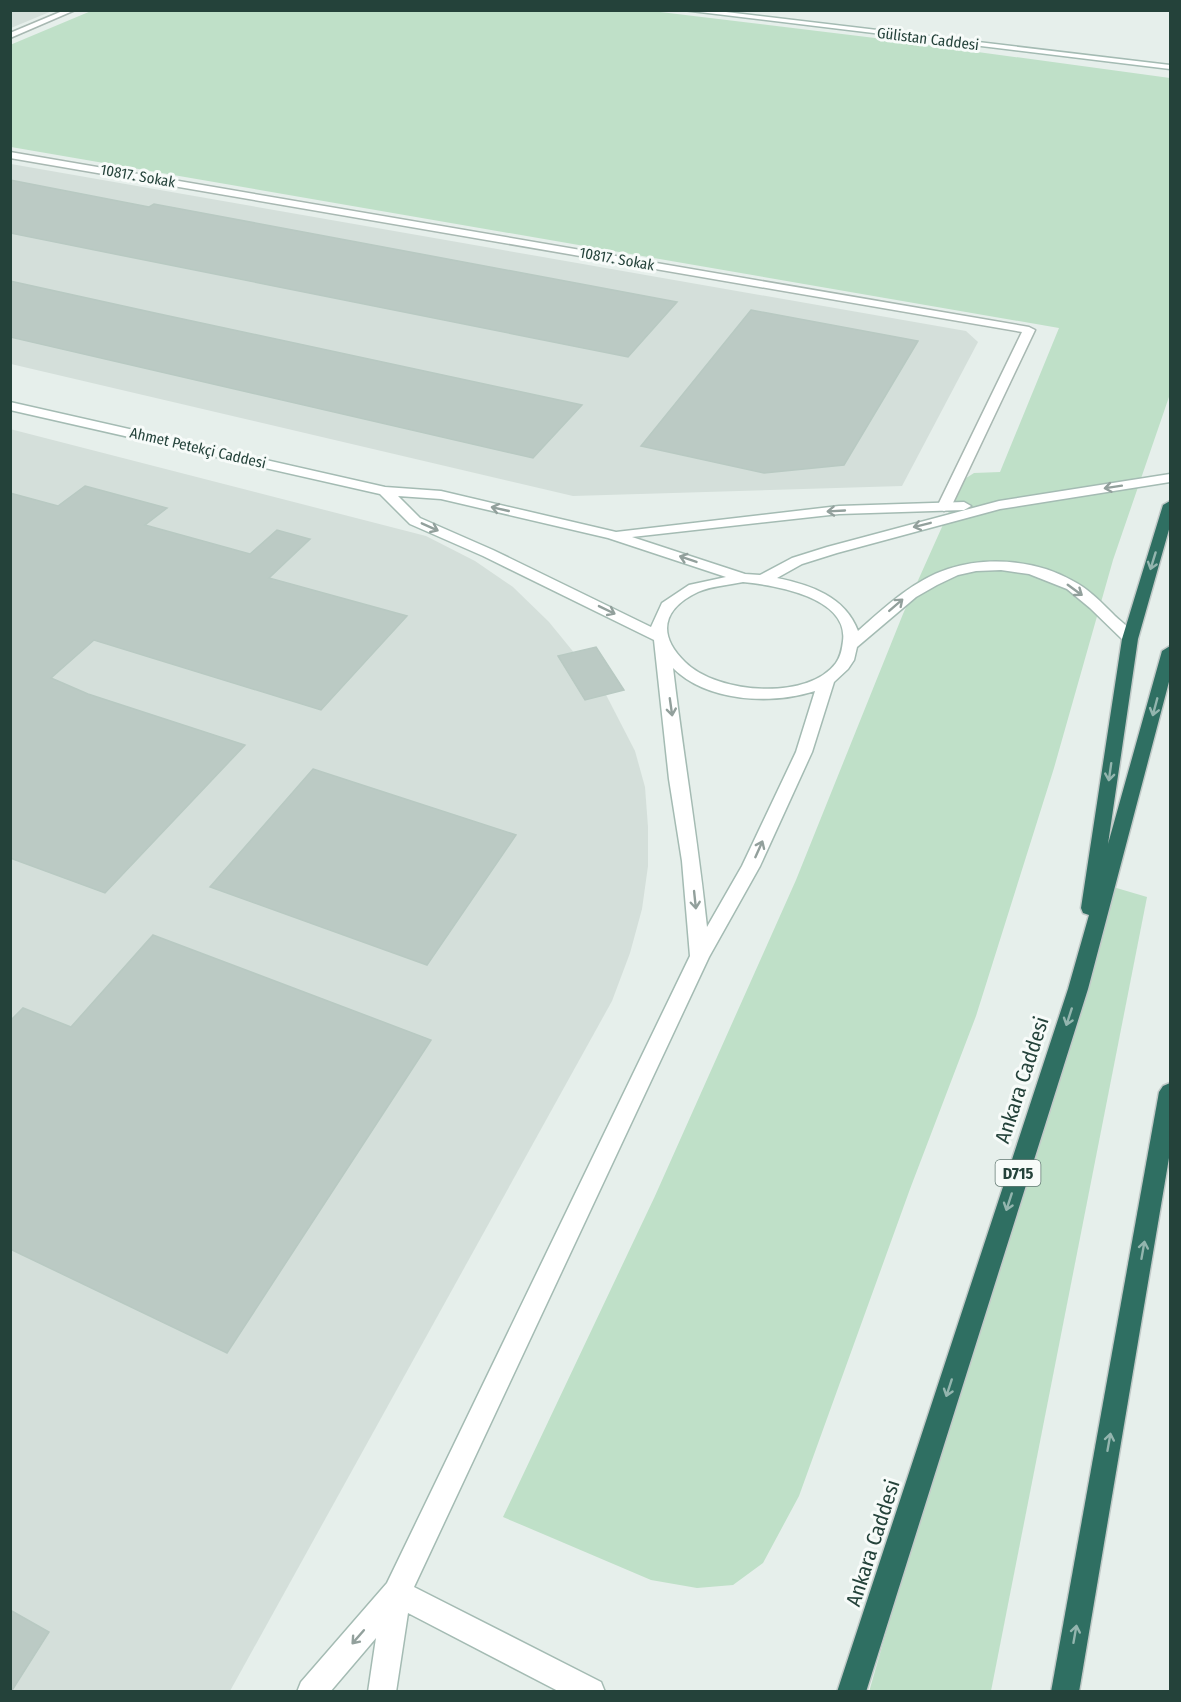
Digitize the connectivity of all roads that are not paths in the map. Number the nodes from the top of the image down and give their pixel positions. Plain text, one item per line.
1 (72, 10) edge
2 (686, 10) edge
3 (732, 10) edge
4 (10, 36) edge
5 (1170, 62) edge
6 (1170, 68) edge
7 (10, 154) edge
8 (10, 406) edge
9 (1170, 478) edge
10 (385, 491) junction
11 (1170, 505) edge
12 (999, 506) junction
13 (944, 507) junction
14 (612, 535) junction
15 (743, 578) junction
16 (764, 579) junction
17 (1130, 639) junction
18 (660, 642) junction
19 (852, 644) junction
20 (1170, 651) edge
21 (826, 679) junction
22 (700, 956) junction
23 (1078, 989) junction
24 (1170, 1092) edge
25 (1170, 1114) edge
26 (1157, 1169) junction
27 (397, 1593) junction
28 (311, 1692) edge
29 (382, 1692) edge
30 (591, 1692) edge
31 (851, 1692) edge
32 (1065, 1692) edge

1 - 4 street
2 - 6 street, Gülistan Caddesi
3 - 5 street, Gülistan Caddesi
7 - 13 street, 10817. Sokak
8 - 10 street, Ahmet Petekçi Caddesi
9 -> 12 street
14 -> 10 street, Ahmet Petekçi Caddesi
10 -> 18 street
11 -> 17 highway
12 - 13 street
12 -> 16 street
13 -> 14 street
15 -> 14 street, Ahmet Petekçi Caddesi
15 - 16 street
15 - 18 street
16 - 19 street
19 -> 17 street
17 -> 23 highway
18 - 21 street
18 -> 22 street
19 - 21 street
20 -> 23 highway, Ankara Caddesi / D715
22 -> 21 street
22 - 27 street
23 -> 31 highway, Ankara Caddesi / D715
24 - 26 highway
25 - 26 highway
32 -> 26 highway
27 -> 28 street
27 - 29 street
27 - 30 street

